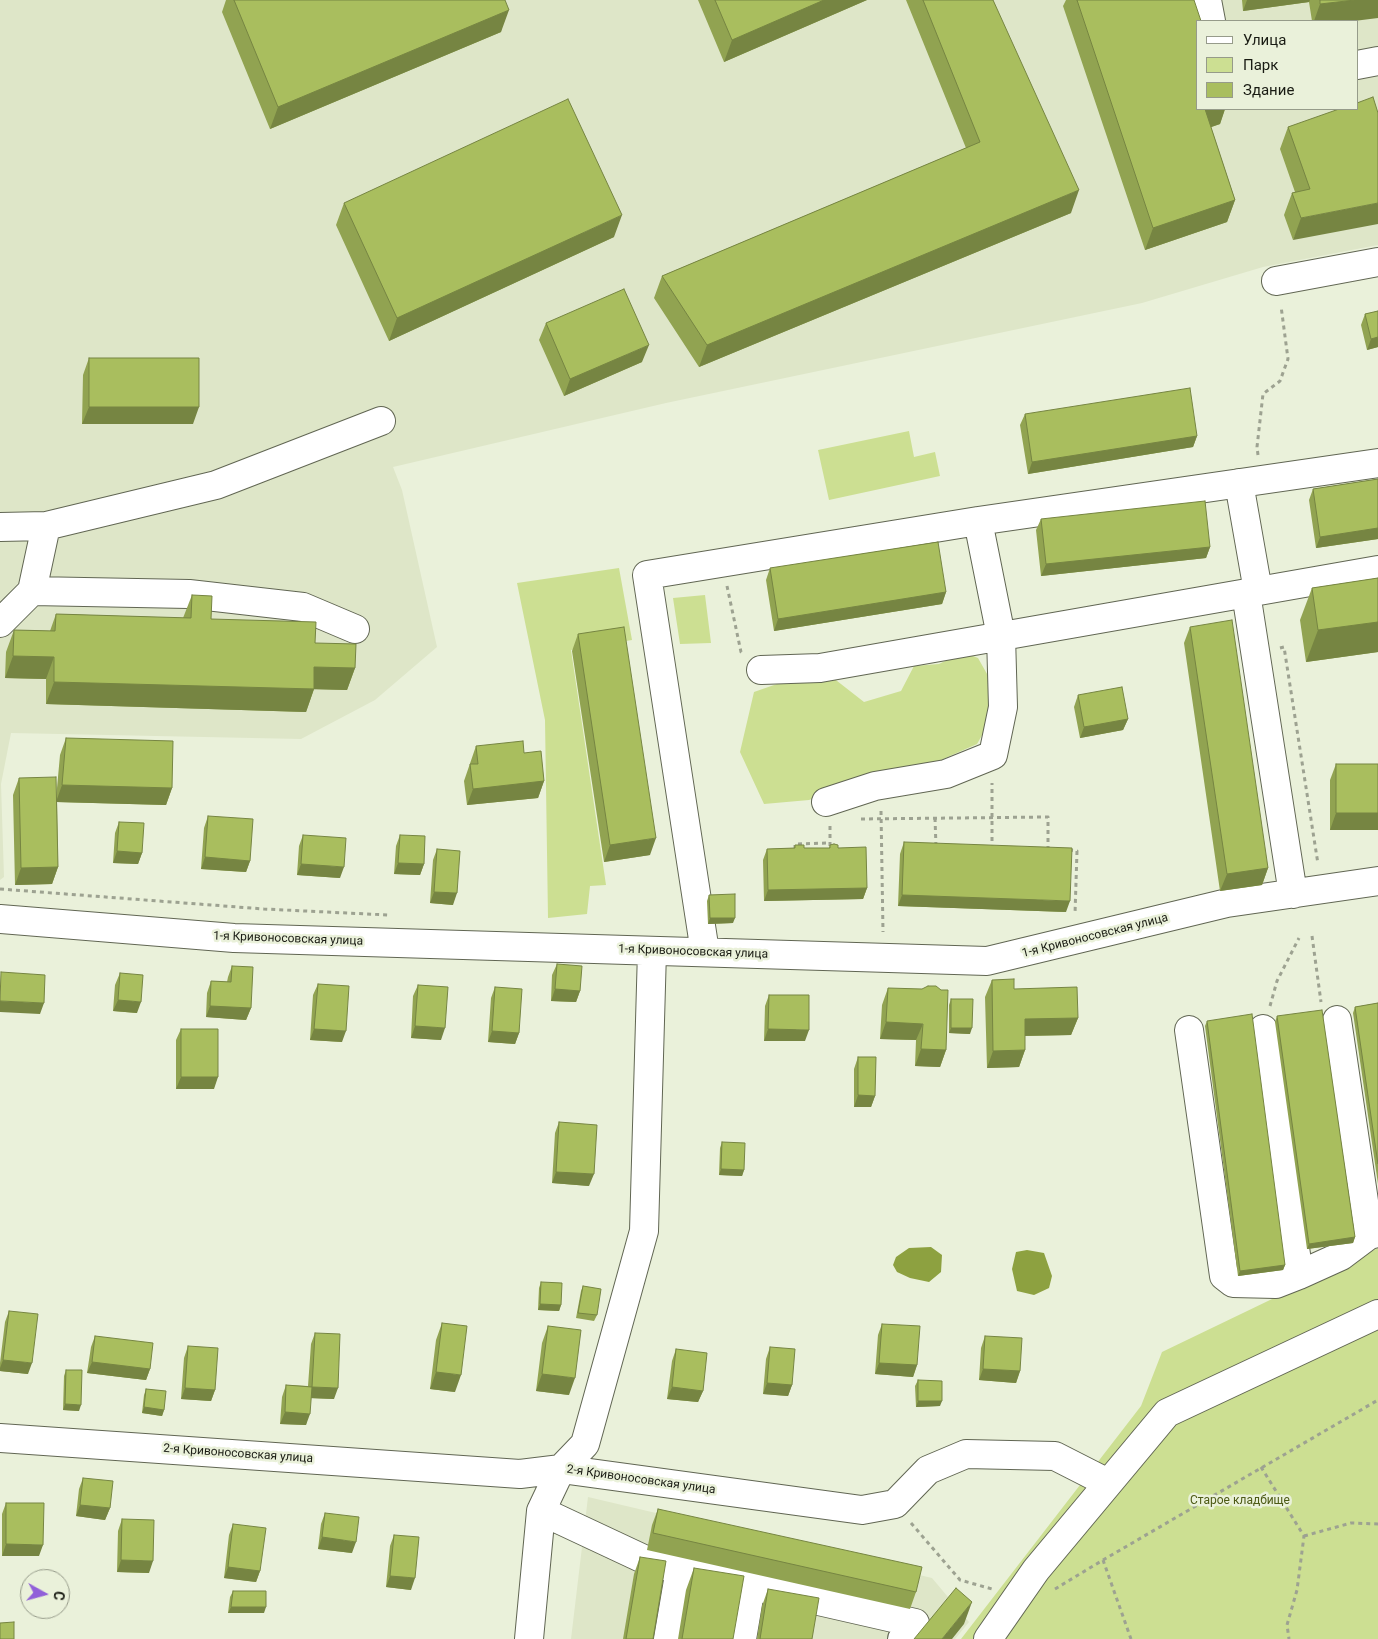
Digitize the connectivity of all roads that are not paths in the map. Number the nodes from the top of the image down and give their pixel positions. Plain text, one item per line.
1 (1207, 0) edge
2 (1212, 20) edge
3 (1378, 61) edge
4 (1358, 65) edge
5 (1378, 262) edge
6 (1276, 281) road end
7 (382, 421) dead end
8 (1378, 463) edge
9 (1250, 482) junction
10 (978, 521) junction
11 (46, 526) junction
12 (0, 527) edge
13 (1378, 570) edge
14 (32, 591) junction
15 (1252, 592) junction
16 (0, 623) edge
17 (355, 629) dead end
18 (1001, 636) junction
19 (761, 670) road end
20 (828, 811) road end
21 (1378, 881) edge
22 (1293, 894) junction
23 (0, 918) edge
24 (652, 951) junction
25 (705, 952) junction
26 (1337, 1020) road end
27 (1263, 1029) road end
28 (1189, 1030) dead end
29 (1374, 1234) edge
30 (1300, 1276) junction
31 (1378, 1314) edge
32 (0, 1438) edge
33 (561, 1469) junction
34 (1108, 1483) junction
35 (541, 1511) junction
36 (680, 1570) junction
37 (751, 1586) junction
38 (529, 1639) edge
39 (668, 1639) edge
40 (742, 1639) edge
41 (902, 1639) edge
42 (988, 1639) edge

1 - 2 street
3 - 4 street
5 - 6 street
7 - 11 street
8 - 9 street
9 - 10 street
9 - 15 street
10 - 18 street
10 - 25 street
11 - 12 street
11 - 14 street
13 - 15 street
14 - 16 street
14 - 17 street
15 - 18 street
15 - 22 street
18 - 19 street
18 - 20 street
21 - 22 street, 1-я Кривоносовская улица
22 - 25 street, 1-я Кривоносовская улица
23 - 24 street, 1-я Кривоносовская улица
24 - 25 street, 1-я Кривоносовская улица
24 - 33 street
26 - 29 street
27 - 30 street
28 - 30 street
29 - 30 street
31 - 34 street
32 - 33 street, 2-я Кривоносовская улица
33 - 34 street, 2-я Кривоносовская улица
33 - 35 street
34 - 42 street
35 - 36 street
35 - 38 street
36 - 37 street
36 - 39 street
37 - 40 street
37 - 41 street

